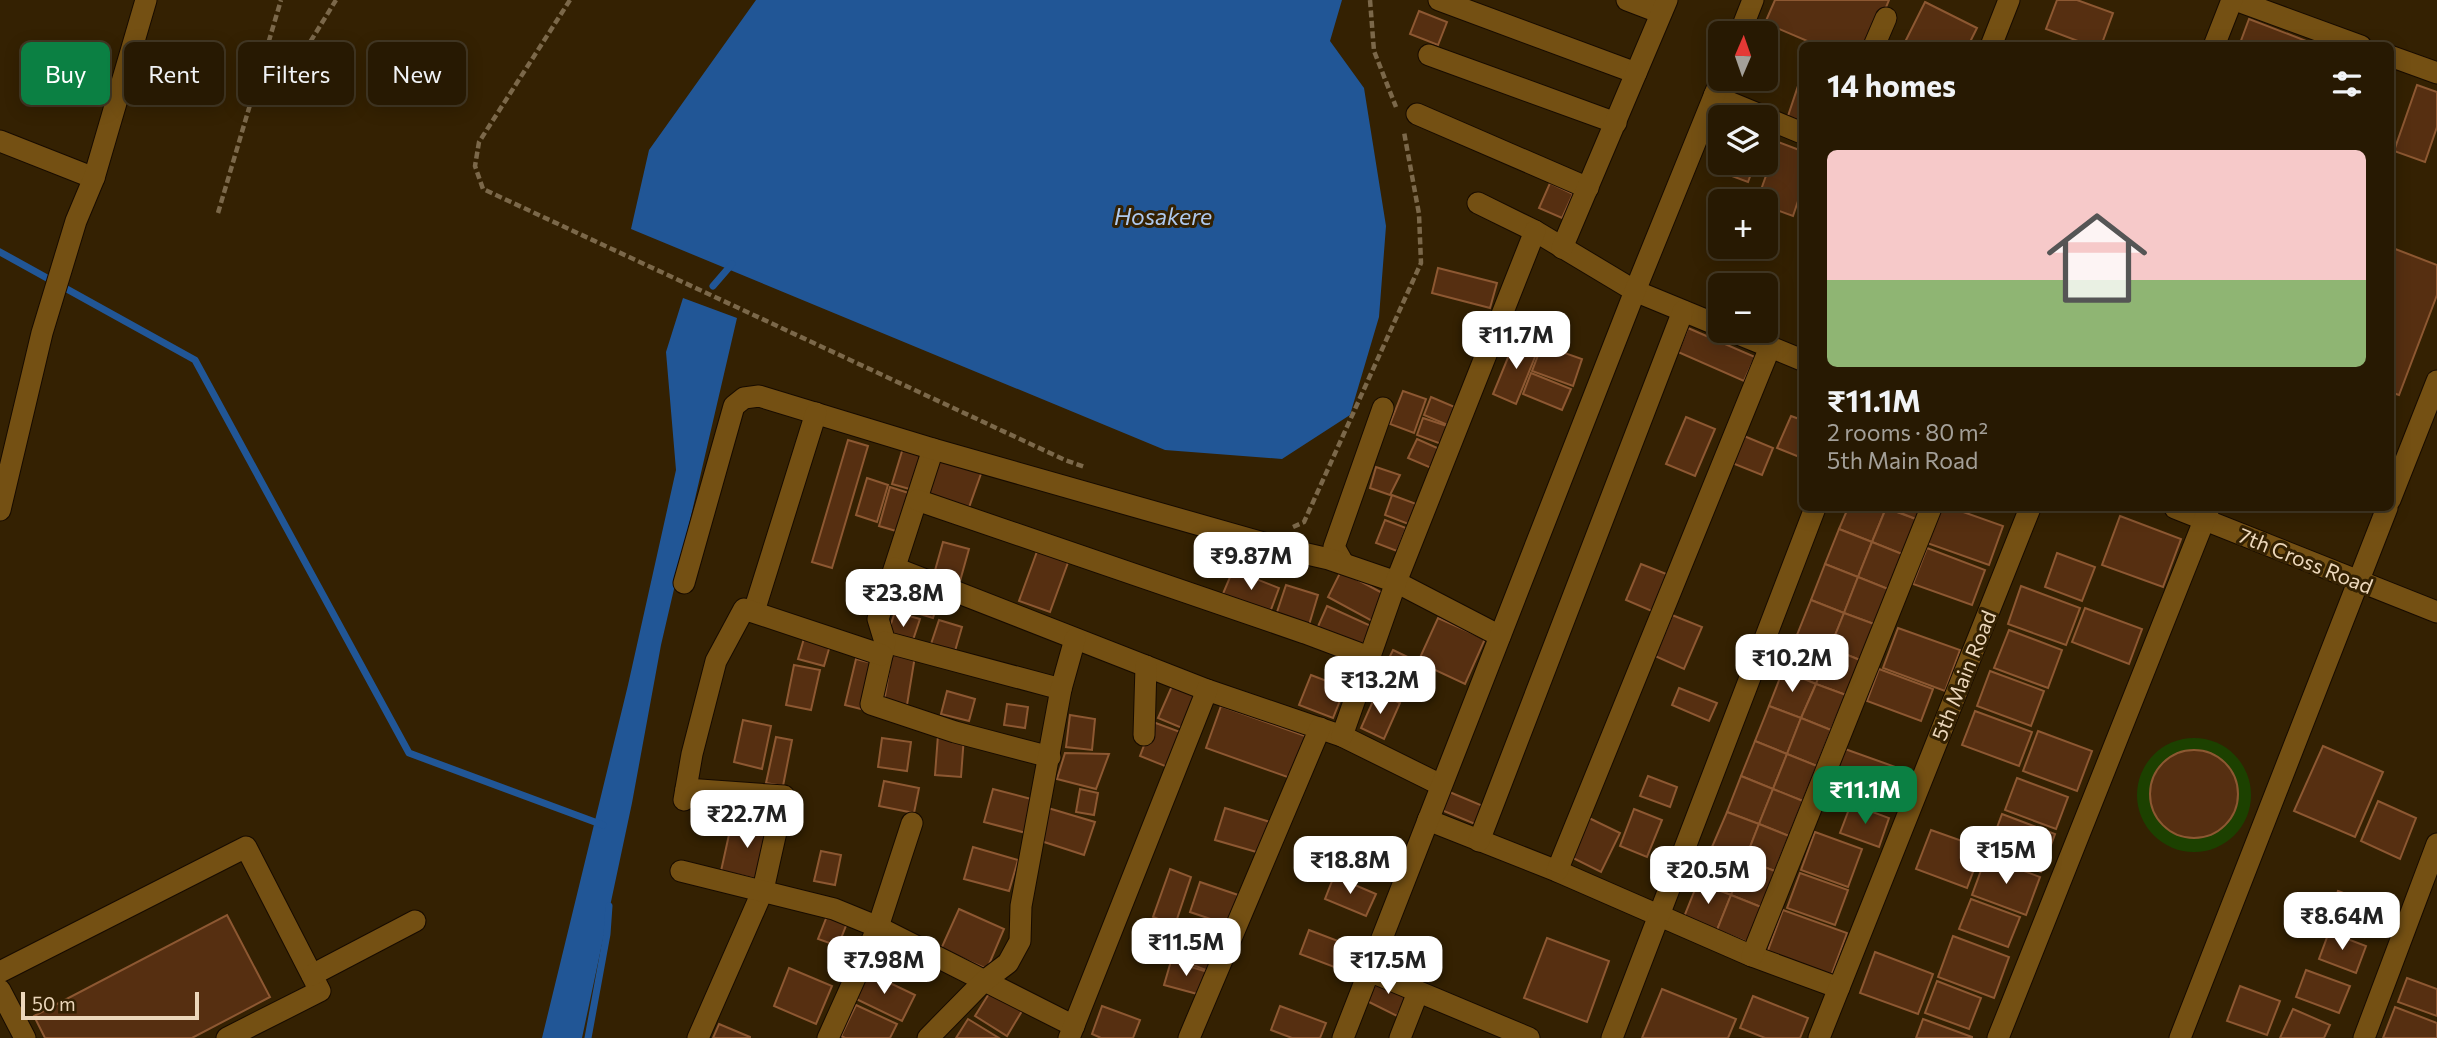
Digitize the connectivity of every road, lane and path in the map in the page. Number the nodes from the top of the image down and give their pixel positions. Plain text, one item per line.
1 (146, 0) edge
2 (281, 0) edge
3 (336, 0) edge
4 (570, 0) edge
5 (1370, 0) edge
6 (1439, 0) edge
7 (1627, 0) edge
8 (1753, 0) edge
9 (2008, 0) edge
10 (2234, 0) edge
11 (1664, 7) edge
12 (1886, 18) dead end
13 (1745, 21) edge
14 (310, 42) edge
15 (1876, 42) edge
16 (1992, 42) edge
17 (2216, 42) edge
18 (2350, 42) edge
19 (1429, 55) dead end
20 (2394, 57) edge
21 (1636, 73) junction
22 (2437, 73) edge
23 (1716, 91) edge
24 (1724, 91) edge
25 (1745, 105) edge
26 (1405, 117) junction
27 (1616, 123) junction
28 (1778, 123) edge
29 (1799, 132) edge
30 (0, 141) edge
31 (94, 178) junction
32 (1588, 188) junction
33 (1478, 204) dead end
34 (218, 214) dead end
35 (1535, 231) junction
36 (1562, 248) junction
37 (1635, 291) junction
38 (1683, 311) junction
39 (1708, 322) edge
40 (1760, 343) edge
41 (1770, 347) junction
42 (1799, 359) edge
43 (2437, 381) edge
44 (1382, 408) dead end
45 (816, 413) junction
46 (933, 449) junction
47 (1091, 468) dead end
48 (2394, 490) edge
49 (916, 500) junction
50 (0, 510) edge
51 (1814, 511) edge
52 (1930, 511) edge
53 (2029, 511) edge
54 (2386, 511) edge
55 (2207, 513) edge
56 (1285, 531) dead end
57 (1343, 564) junction
58 (895, 568) junction
59 (2359, 581) junction
60 (1396, 582) junction
61 (684, 583) dead end
62 (756, 605) dead end
63 (2437, 612) edge
64 (1500, 636) junction
65 (1075, 639) junction
66 (884, 649) junction
67 (1369, 657) junction
68 (1146, 666) junction
69 (1061, 689) junction
70 (1207, 690) junction
71 (1320, 728) junction
72 (1144, 735) dead end
73 (1342, 736) junction
74 (1050, 757) junction
75 (1441, 785) junction
76 (1428, 820) junction
77 (912, 823) dead end
78 (1479, 841) junction
79 (2437, 844) edge
80 (681, 871) dead end
81 (1557, 871) junction
82 (763, 890) junction
83 (1661, 915) junction
84 (415, 921) dead end
85 (878, 927) junction
86 (1752, 956) junction
87 (1369, 971) junction
88 (0, 972) edge
89 (312, 975) junction
90 (983, 982) junction
91 (1839, 988) junction
92 (0, 990) edge
93 (1418, 992) junction
94 (1486, 1030) edge
95 (1072, 1032) edge
96 (25, 1038) edge
97 (227, 1038) edge
98 (698, 1038) edge
99 (828, 1038) edge
100 (928, 1038) edge
101 (1189, 1038) edge
102 (1342, 1038) edge
103 (1400, 1038) edge
104 (1530, 1038) edge
105 (1612, 1038) edge
106 (1819, 1038) edge
107 (1998, 1038) edge
108 (2180, 1038) edge
109 (2364, 1038) edge

1 - 31 street
2 - 34 path
3 - 14 path
4 - 47 path
5 - 26 path
6 - 21 street
7 - 11 street
8 - 13 street
9 - 16 street
10 - 17 street
10 - 18 street
11 - 21 street
12 - 15 street
19 - 27 street
20 - 22 street
21 - 27 street
23 - 37 street
24 - 25 street
26 - 32 street
26 - 56 path
27 - 32 street
28 - 29 street
30 - 31 street
31 - 50 street
32 - 36 street
33 - 35 street
35 - 36 street
35 - 60 street
36 - 37 street
37 - 38 street
37 - 64 street
38 - 39 street
38 - 78 street
40 - 41 street
41 - 42 street
41 - 81 street
43 - 48 street
44 - 57 street
45 - 46 street
45 - 61 street
45 - 62 street
46 - 49 street
46 - 57 street
49 - 58 street
49 - 67 street
51 - 83 street
52 - 86 street
53 - 91 street, 5th Main Road
54 - 59 street
55 - 59 street, 7th Cross Road
55 - 107 street
57 - 60 street
58 - 65 street
58 - 66 street
59 - 63 street, 7th Cross Road
59 - 108 street
60 - 64 street
60 - 67 street
64 - 75 street
65 - 68 street
65 - 69 street
66 - 69 street
66 - 74 street
66 - 82 street
67 - 73 street
68 - 70 street
68 - 72 street
69 - 74 street
70 - 71 street
70 - 95 street
71 - 73 street
71 - 101 street
73 - 75 street
74 - 90 street
75 - 76 street
76 - 78 street
76 - 87 street
77 - 85 street
78 - 81 street
79 - 109 street
80 - 82 street
81 - 83 street
82 - 85 street
82 - 98 street
83 - 86 street
83 - 105 street
84 - 89 street
85 - 90 street
85 - 99 street
86 - 91 street
87 - 93 street
87 - 102 street
88 - 89 street
89 - 97 street
90 - 95 street
90 - 100 street
91 - 106 street, 5th Main Road
92 - 96 street
93 - 94 street
93 - 103 street
94 - 104 street

